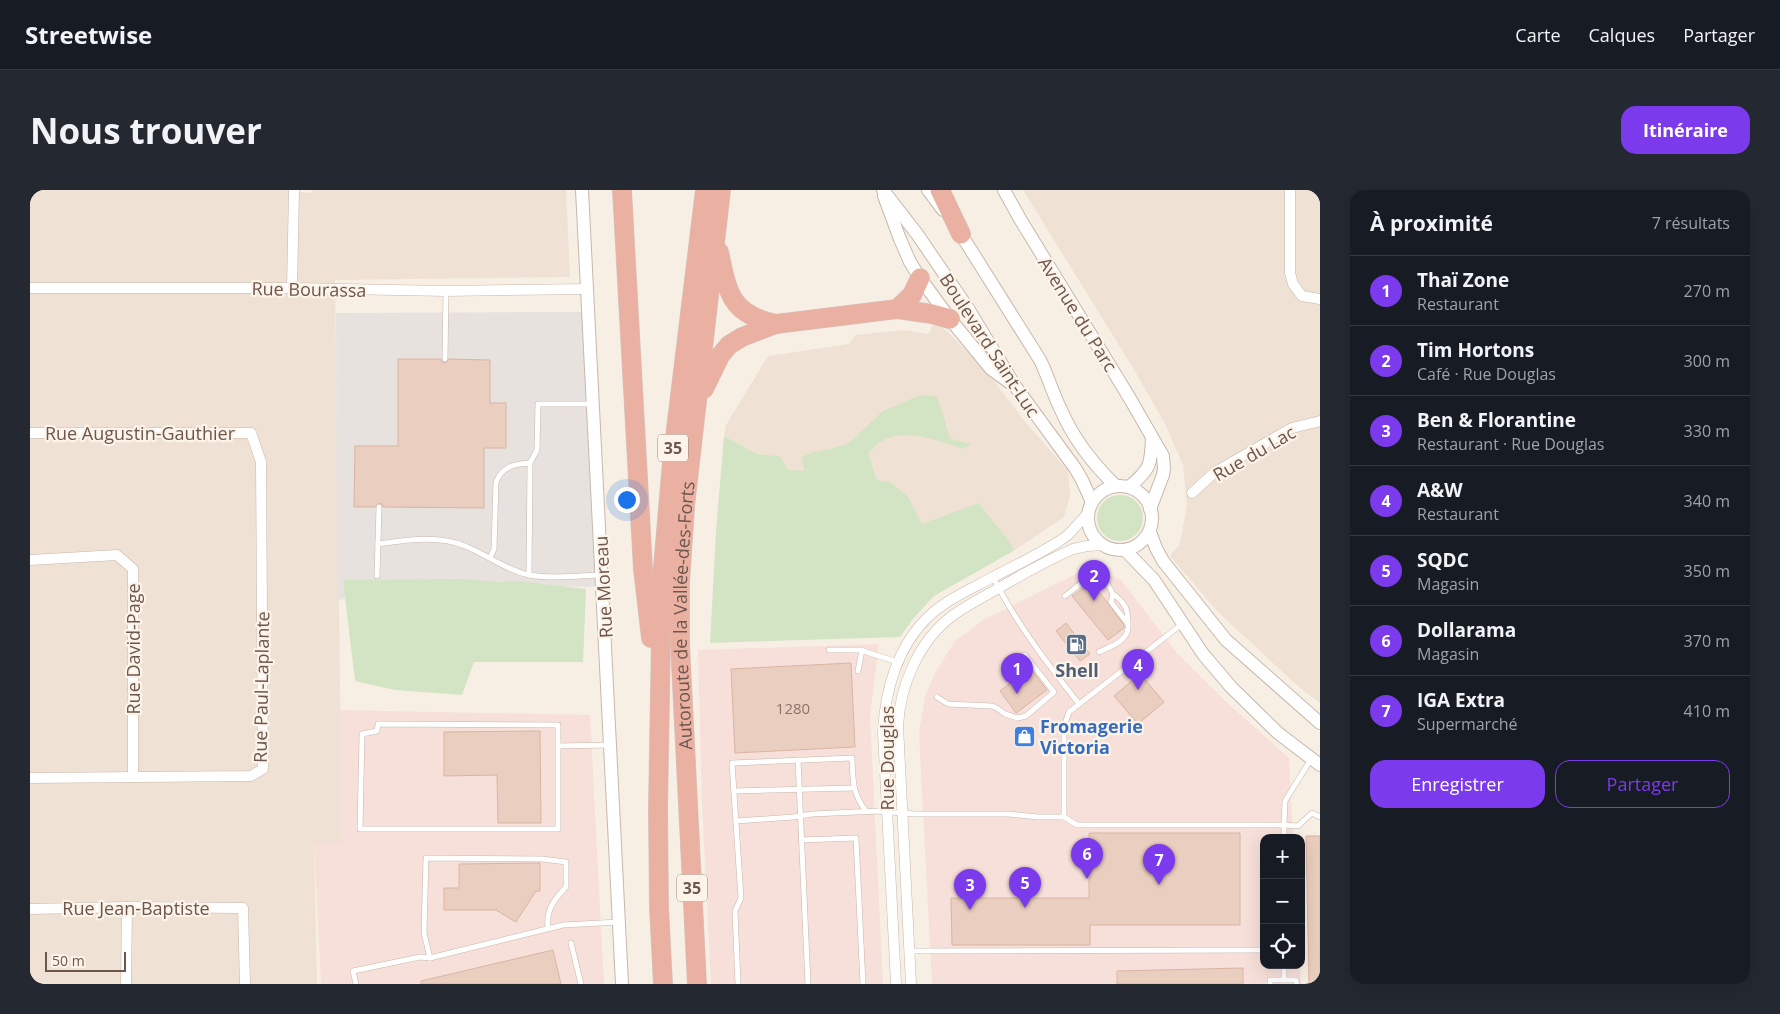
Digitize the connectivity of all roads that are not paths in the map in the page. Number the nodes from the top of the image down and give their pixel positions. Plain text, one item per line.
1 (294, 190) edge
2 (582, 190) edge
3 (622, 190) edge
4 (705, 190) edge
5 (721, 190) edge
6 (882, 190) edge
7 (928, 190) edge
8 (940, 190) edge
9 (1004, 190) edge
10 (1290, 190) edge
11 (961, 234) junction
12 (716, 239) junction
13 (920, 278) junction
14 (30, 288) edge
15 (292, 288) junction
16 (587, 289) junction
17 (446, 291) junction
18 (1320, 299) edge
19 (897, 309) junction
20 (950, 320) junction
21 (776, 324) junction
22 (445, 360) dead end
23 (1015, 386) junction
24 (593, 404) junction
25 (696, 407) junction
26 (1320, 421) edge
27 (30, 433) edge
28 (250, 433) joint
29 (1152, 437) junction
30 (530, 463) junction
31 (1123, 486) junction
32 (1192, 493) dead end
33 (379, 507) dead end
34 (1091, 507) junction
35 (1150, 509) junction
36 (1150, 532) junction
37 (378, 544) junction
38 (1104, 545) junction
39 (1125, 550) junction
40 (490, 558) junction
41 (30, 560) edge
42 (528, 575) junction
43 (602, 575) junction
44 (377, 576) dead end
45 (993, 577) junction
46 (999, 588) junction
47 (1065, 596) dead end
48 (1183, 623) junction
49 (829, 650) dead end
50 (862, 650) junction
51 (1099, 652) dead end
52 (1025, 655) dead end
53 (898, 662) junction
54 (858, 671) dead end
55 (937, 697) dead end
56 (1079, 704) junction
57 (659, 707) junction
58 (1320, 723) edge
59 (610, 745) junction
60 (558, 746) junction
61 (798, 760) junction
62 (1316, 762) edge
63 (133, 777) junction
64 (30, 778) edge
65 (854, 788) junction
66 (799, 790) junction
67 (734, 791) junction
68 (866, 811) junction
69 (887, 812) junction
70 (902, 813) junction
71 (800, 816) junction
72 (1064, 817) junction
73 (1320, 817) edge
74 (736, 820) junction
75 (1284, 825) junction
76 (1284, 834) edge
77 (802, 840) junction
78 (127, 907) junction
79 (30, 909) edge
80 (619, 922) junction
81 (548, 928) junction
82 (571, 943) dead end
83 (1260, 950) edge
84 (909, 951) junction
85 (430, 958) junction
86 (1284, 969) edge
87 (1284, 980) junction
88 (126, 984) edge
89 (245, 984) edge
90 (356, 984) edge
91 (581, 984) edge
92 (622, 984) edge
93 (663, 984) edge
94 (697, 984) edge
95 (738, 984) edge
96 (808, 984) edge
97 (863, 984) edge
98 (896, 984) edge
99 (911, 984) edge
100 (1270, 984) edge
101 (1296, 984) edge

1 - 15 street
2 - 16 street, Rue Moreau
3 - 57 highway
4 - 57 highway, Autoroute de la Vallée-des-Forts / 35
5 - 12 highway, Autoroute de la Vallée-des-Forts / 35
6 - 13 street
6 - 23 street, Boulevard Saint-Luc
7 - 11 street, Boulevard Saint-Luc
8 - 11 highway
9 - 29 street, Avenue du Parc
10 - 18 street
11 - 31 street, Boulevard Saint-Luc
12 - 21 highway
12 - 25 highway, Autoroute de la Vallée-des-Forts / 35
13 - 19 highway
13 - 20 street
14 - 15 street, Rue Bourassa
15 - 17 street, Rue Bourassa
16 - 17 street, Rue Bourassa
16 - 24 street, Rue Moreau
17 - 22 lane
19 - 20 highway
19 - 21 highway
20 - 23 street
21 - 25 highway
23 - 34 street, Boulevard Saint-Luc
24 - 30 lane
24 - 43 street, Rue Moreau
25 - 94 highway, Autoroute de la Vallée-des-Forts / 35
26 - 32 street, Rue du Lac
27 - 28 street, Rue Augustin-Gauthier
28 - 63 street, Rue Paul-Laplante
29 - 31 street
29 - 35 street, Avenue du Parc
30 - 40 lane
30 - 42 lane
31 - 34 street
31 - 35 street
33 - 37 lane
34 - 38 street
34 - 45 street, Rue Douglas
35 - 36 street
36 - 39 street
36 - 58 street
37 - 40 lane
37 - 44 lane
38 - 39 street
38 - 46 street, Rue Douglas
39 - 48 street
40 - 42 lane
41 - 63 street, Rue David-Page
42 - 43 lane
43 - 59 street, Rue Moreau
45 - 46 lane
45 - 53 street, Rue Douglas
46 - 56 lane
46 - 70 street, Rue Douglas
47 - 51 lane
48 - 56 lane
48 - 62 street
49 - 50 lane
50 - 53 lane
50 - 54 lane
52 - 55 lane
53 - 69 street, Rue Douglas
56 - 72 lane
57 - 93 highway, Autoroute de la Vallée-des-Forts / 35
59 - 60 lane
59 - 80 street, Rue Moreau
60 - 60 lane
61 - 65 lane
61 - 66 lane
61 - 67 lane
62 - 75 lane
63 - 64 street, Rue Paul-Laplante
65 - 66 lane
65 - 68 lane
66 - 67 lane
66 - 71 lane
67 - 74 lane
68 - 69 lane
68 - 71 lane
69 - 70 lane
69 - 98 street, Rue Douglas
70 - 72 lane
70 - 84 street, Rue Douglas
71 - 74 lane
71 - 77 lane
72 - 75 lane
73 - 75 lane
74 - 95 lane
75 - 76 lane
77 - 96 lane
77 - 97 lane
78 - 79 street, Rue Jean-Baptiste
78 - 88 street
78 - 89 street, Rue Jean-Baptiste
80 - 81 lane
80 - 92 street, Rue Moreau
81 - 85 lane
81 - 85 lane
82 - 91 lane
83 - 84 lane
84 - 99 street, Rue Douglas
85 - 90 lane
86 - 87 lane
87 - 100 lane
87 - 101 lane

